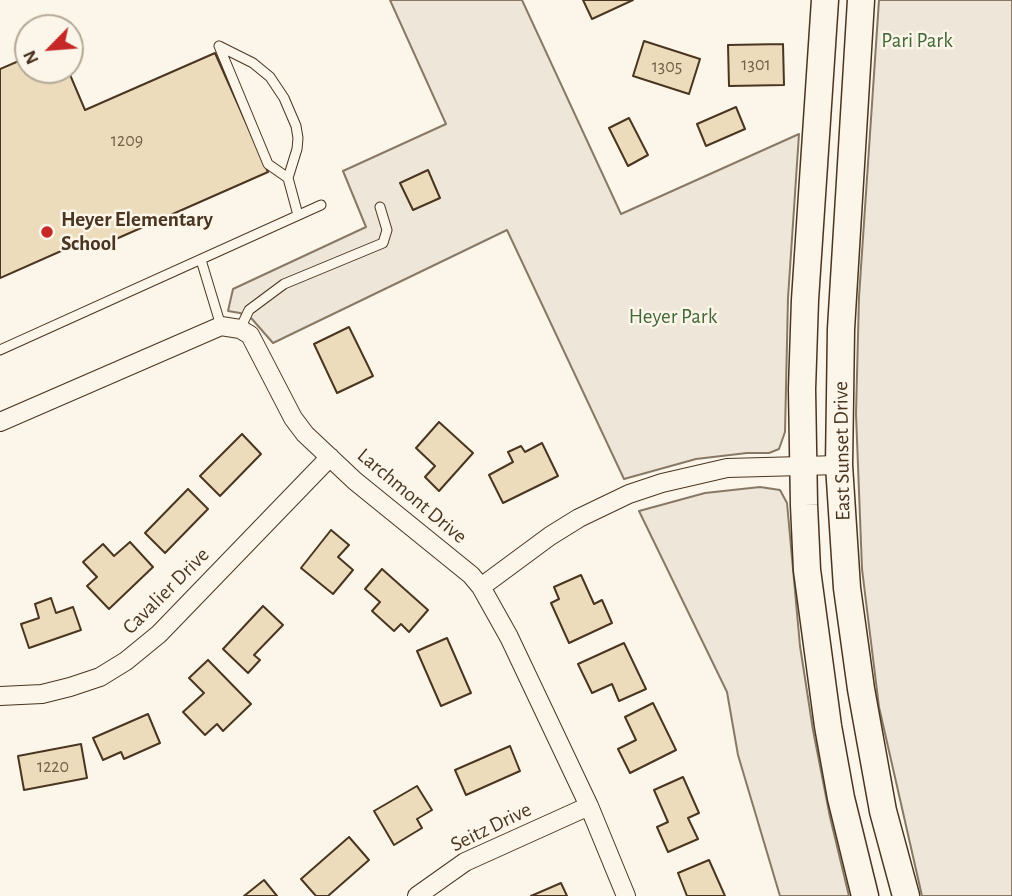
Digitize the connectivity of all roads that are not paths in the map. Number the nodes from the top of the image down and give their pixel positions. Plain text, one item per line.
1 (825, 0) edge
2 (850, 0) edge
3 (861, 0) edge
4 (288, 178) junction
5 (321, 205) dead end
6 (380, 207) dead end
7 (298, 215) junction
8 (201, 260) junction
9 (221, 326) junction
10 (240, 329) junction
11 (0, 351) edge
12 (0, 422) edge
13 (330, 457) junction
14 (839, 465) junction
15 (803, 466) junction
16 (481, 587) junction
17 (0, 696) edge
18 (589, 806) junction
19 (417, 896) edge
20 (626, 896) edge
21 (865, 896) edge
22 (906, 896) edge

1 - 15 main road, East Sunset Drive
2 - 3 street
3 - 14 main road, East Sunset Drive
4 - 4 lane
4 - 7 lane
5 - 7 lane
6 - 10 lane
7 - 8 lane
8 - 9 lane
8 - 11 lane
9 - 10 street
9 - 12 street
10 - 13 street, Larchmont Drive
13 - 16 street, Larchmont Drive
13 - 17 street, Cavalier Drive
14 - 15 street
14 - 22 main road, East Sunset Drive
15 - 16 street
15 - 21 main road, East Sunset Drive
16 - 18 street, Larchmont Drive
18 - 19 street, Seitz Drive
18 - 20 street, Larchmont Drive

